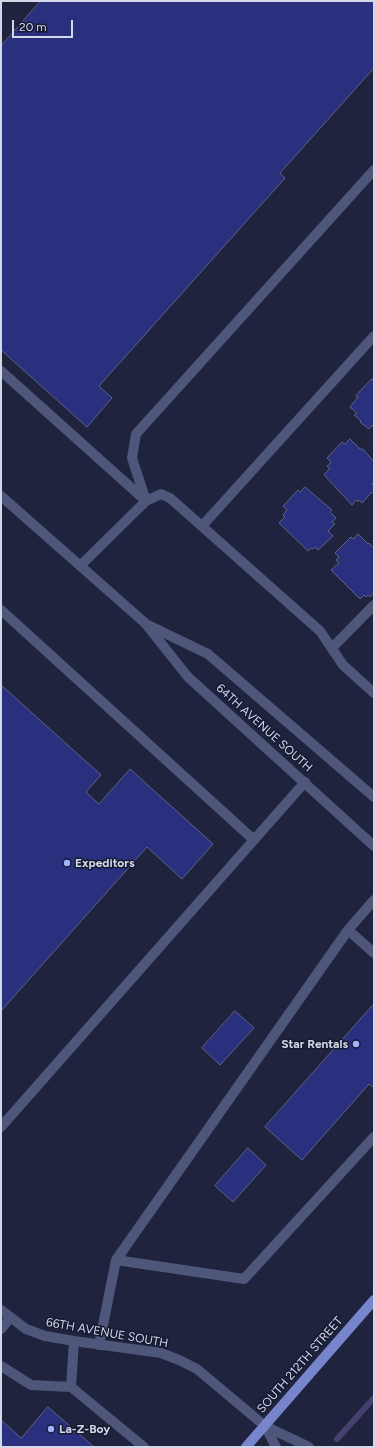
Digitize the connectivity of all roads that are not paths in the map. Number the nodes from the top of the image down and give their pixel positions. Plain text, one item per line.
1 (374, 170) edge
2 (374, 336) edge
3 (1, 371) edge
4 (1, 496) edge
5 (146, 501) junction
6 (202, 526) junction
7 (80, 566) junction
8 (374, 605) edge
9 (1, 610) edge
10 (145, 623) junction
11 (332, 648) junction
12 (374, 693) edge
13 (305, 782) junction
14 (374, 797) edge
15 (254, 840) junction
16 (374, 846) edge
17 (374, 900) edge
18 (348, 930) junction
19 (374, 953) edge
20 (1, 1127) edge
21 (374, 1137) edge
22 (116, 1260) junction
23 (374, 1300) edge
24 (1, 1310) edge
25 (10, 1318) junction
26 (1, 1329) edge
27 (74, 1342) junction
28 (99, 1345) junction
29 (1, 1366) edge
30 (71, 1387) junction
31 (264, 1426) junction
32 (144, 1447) edge
33 (246, 1447) edge
34 (276, 1447) edge
35 (309, 1447) edge

1 - 5 street
2 - 6 street
3 - 5 street
4 - 7 street, 64TH AVENUE SOUTH
5 - 6 street
5 - 7 street
6 - 11 street
7 - 10 street, 64TH AVENUE SOUTH
8 - 11 street
9 - 15 street
10 - 13 street, 64TH AVENUE SOUTH
10 - 14 street, 64TH AVENUE SOUTH
11 - 12 street
13 - 15 street
13 - 16 street, 64TH AVENUE SOUTH
15 - 20 street
17 - 18 street
18 - 19 street
18 - 22 street
21 - 22 street
22 - 28 street
23 - 31 main road, SOUTH 212TH STREET
24 - 25 street, 66TH AVENUE SOUTH
25 - 26 street
25 - 27 street, 66TH AVENUE SOUTH
27 - 28 street, 66TH AVENUE SOUTH
27 - 30 street
28 - 31 street, 66TH AVENUE SOUTH
29 - 30 street
30 - 32 street
31 - 33 main road, SOUTH 212TH STREET
31 - 34 street, 66TH AVENUE SOUTH
31 - 35 street, 66TH AVENUE SOUTH

